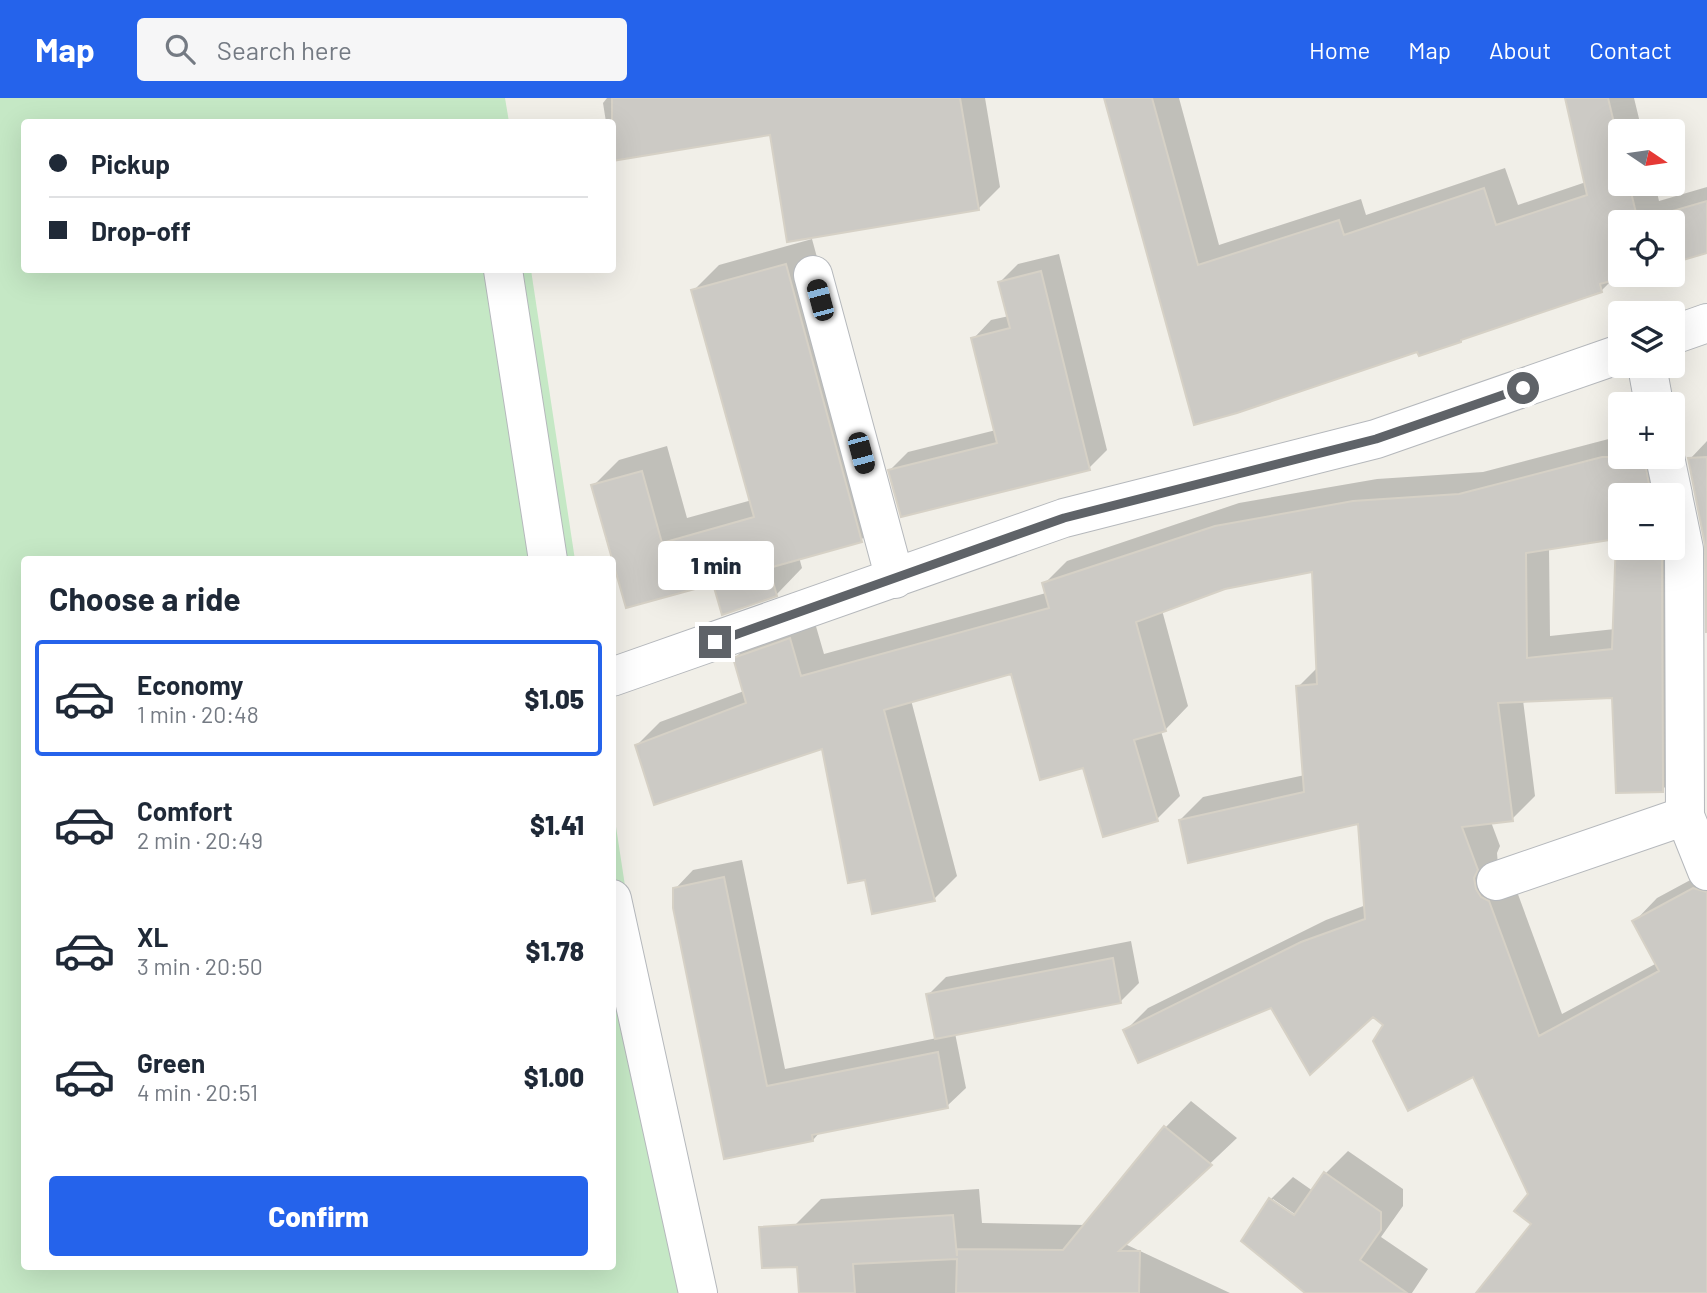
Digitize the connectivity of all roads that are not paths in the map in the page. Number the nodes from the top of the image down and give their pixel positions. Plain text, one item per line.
1 (503, 273) edge
2 (813, 275) dead end
3 (1707, 323) edge
4 (1685, 331) edge
5 (1608, 358) edge
6 (547, 556) edge
7 (1684, 560) edge
8 (895, 579) junction
9 (616, 676) edge
10 (1685, 816) junction
11 (1707, 871) edge
12 (1496, 881) dead end
13 (616, 917) edge
14 (698, 1293) edge

1 - 6 street
2 - 8 street
3 - 4 street
5 - 8 street
7 - 10 street
8 - 9 street
10 - 11 street
10 - 12 street
13 - 14 street

